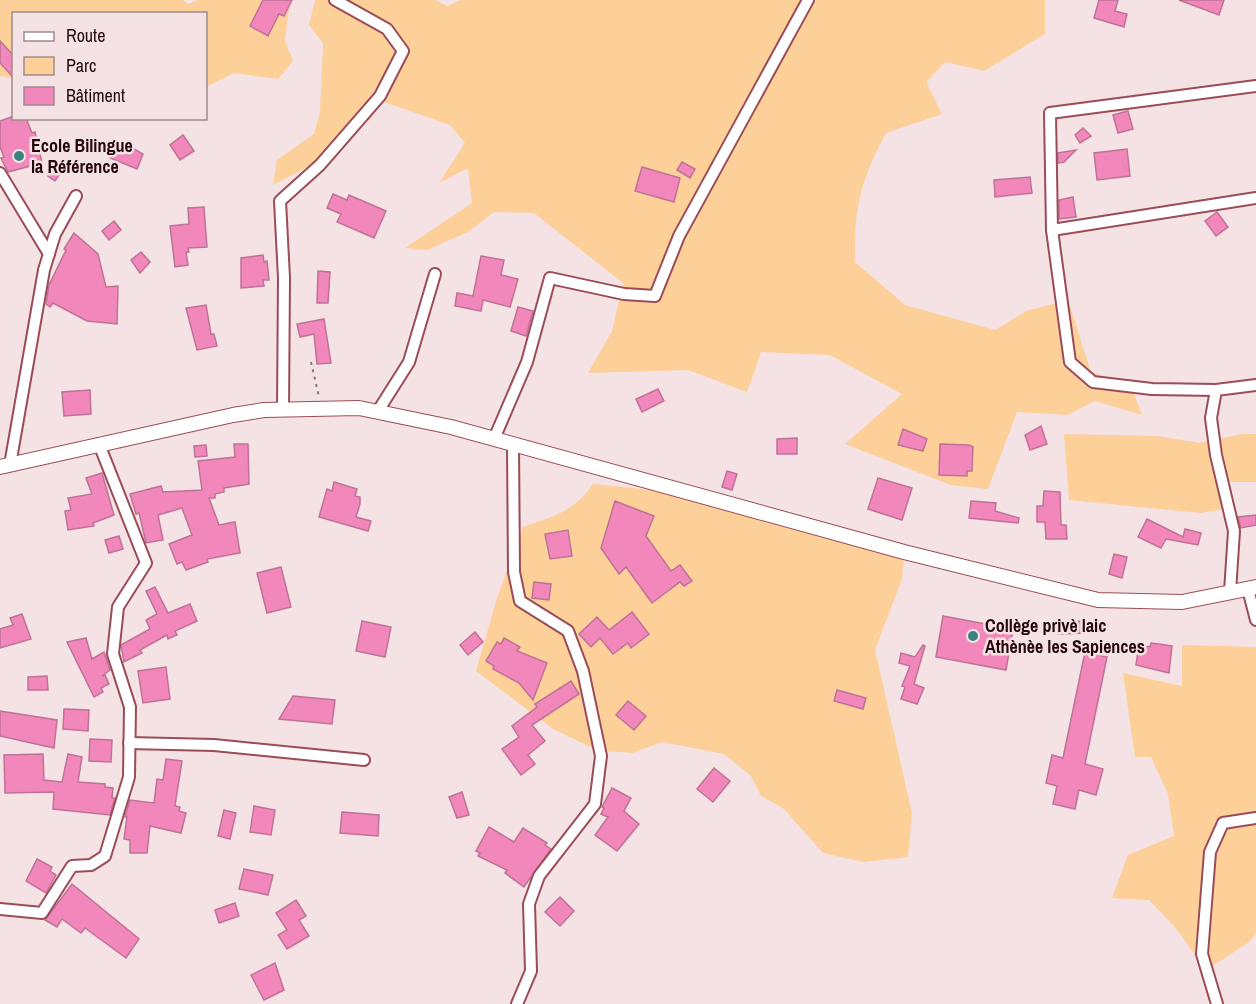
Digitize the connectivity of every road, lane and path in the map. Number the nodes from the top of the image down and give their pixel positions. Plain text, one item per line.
1 (335, 0) edge
2 (808, 0) edge
3 (1256, 86) edge
4 (0, 173) edge
5 (76, 196) dead end
6 (1256, 198) edge
7 (1052, 230) junction
8 (49, 254) junction
9 (435, 274) dead end
10 (311, 363) dead end
11 (1256, 385) edge
12 (1216, 390) junction
13 (283, 409) junction
14 (322, 409) junction
15 (378, 411) junction
16 (494, 439) junction
17 (99, 444) junction
18 (513, 445) junction
19 (5, 466) edge
20 (1252, 588) edge
21 (1230, 592) junction
22 (1256, 620) edge
23 (129, 743) junction
24 (364, 760) dead end
25 (1256, 818) edge
26 (0, 909) edge
27 (517, 1004) edge
28 (1217, 1004) edge

1 - 13 street
2 - 16 street
3 - 7 street
4 - 8 street
5 - 8 street
6 - 7 street
7 - 12 street
8 - 19 street
9 - 15 street
10 - 14 path
11 - 12 street
12 - 21 street
13 - 14 street
13 - 17 street
14 - 15 street
15 - 16 street
16 - 18 street
17 - 19 street
17 - 23 street
18 - 21 street
18 - 27 street
20 - 21 street
20 - 22 street
23 - 24 street
23 - 26 street
25 - 28 street

